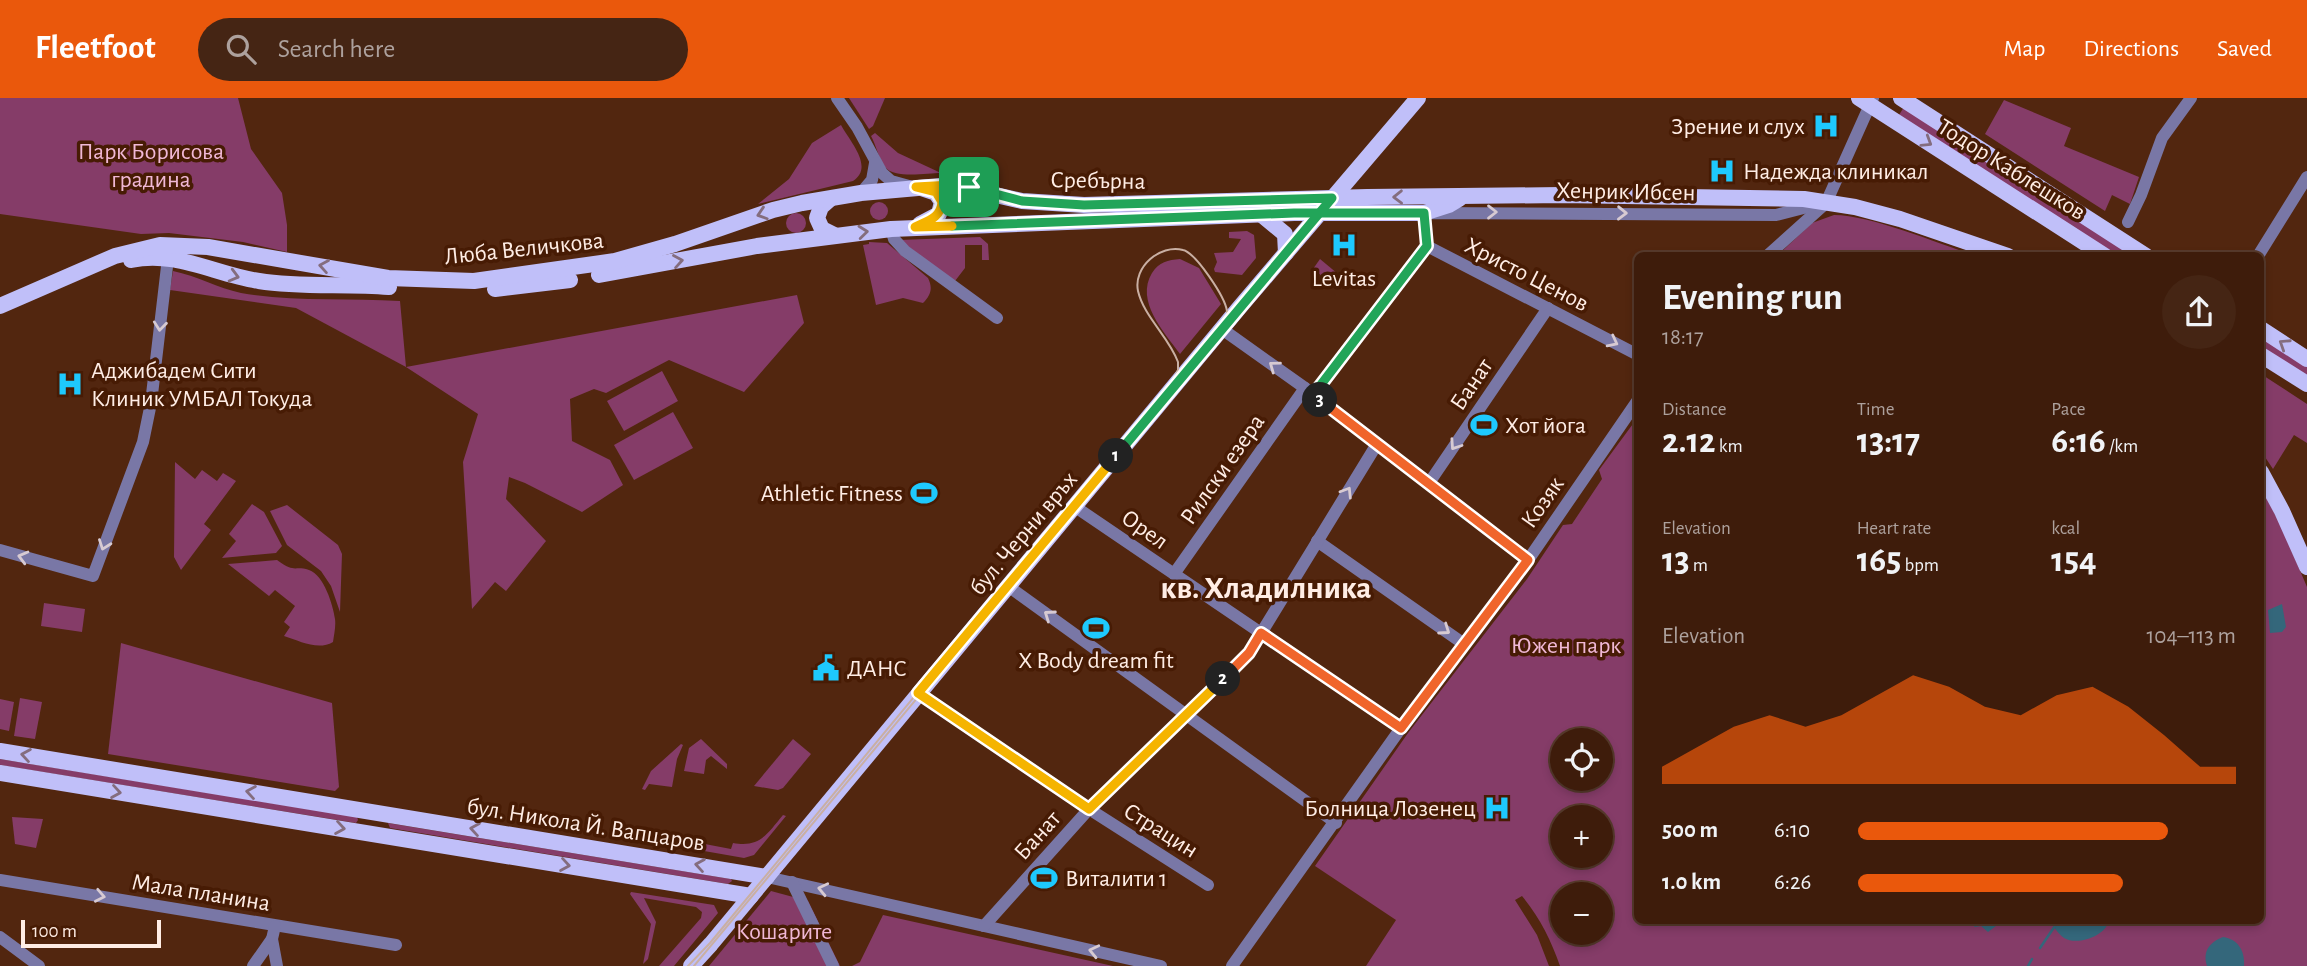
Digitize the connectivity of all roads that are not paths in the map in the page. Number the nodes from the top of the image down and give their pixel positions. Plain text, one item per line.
1 (836, 98) edge
2 (1901, 98) edge
3 (2191, 98) edge
4 (1414, 99) edge
5 (1867, 100) edge
6 (875, 163) junction
7 (2307, 177) edge
8 (916, 187) junction
9 (861, 192) junction
10 (1464, 197) junction
11 (1332, 198) junction
12 (829, 200) junction
13 (1826, 203) junction
14 (1320, 213) junction
15 (1424, 213) junction
16 (1262, 215) junction
17 (2128, 222) dead end
18 (915, 227) junction
19 (891, 229) junction
20 (834, 235) junction
21 (1427, 246) junction
22 (208, 247) junction
23 (1771, 252) edge
24 (1996, 252) edge
25 (2099, 252) edge
26 (2140, 252) edge
27 (2260, 252) edge
28 (1286, 253) junction
29 (262, 256) junction
30 (168, 258) junction
31 (204, 267) junction
32 (259, 281) junction
33 (0, 306) edge
34 (1548, 308) junction
35 (0, 316) edge
36 (997, 318) dead end
37 (1222, 329) junction
38 (2264, 331) edge
39 (1634, 353) edge
40 (2264, 357) edge
41 (2307, 359) edge
42 (2307, 384) edge
43 (1309, 392) junction
44 (1634, 406) edge
45 (1377, 444) junction
46 (2264, 478) edge
47 (1429, 483) junction
48 (1074, 506) junction
49 (1317, 541) junction
50 (0, 550) edge
51 (1528, 560) junction
52 (2307, 567) edge
53 (1174, 574) junction
54 (1008, 586) junction
55 (1261, 633) junction
56 (1464, 644) junction
57 (918, 693) junction
58 (1188, 714) junction
59 (1401, 728) junction
60 (0, 751) edge
61 (0, 774) edge
62 (1089, 809) junction
63 (374, 812) junction
64 (1336, 823) junction
65 (371, 833) junction
66 (767, 877) junction
67 (0, 880) edge
68 (792, 882) junction
69 (1208, 885) dead end
70 (751, 895) junction
71 (984, 926) junction
72 (274, 932) junction
73 (0, 937) edge
74 (396, 945) dead end
75 (38, 966) edge
76 (253, 966) edge
77 (277, 966) edge
78 (691, 966) edge
79 (833, 966) edge
80 (1161, 966) edge
81 (1232, 966) edge

1 - 6 street, Сребърна
2 - 26 main road, Тодор Каблешков
3 - 17 street
4 - 11 main road, бул. Черни връх
5 - 13 street
5 -> 25 main road, Тодор Каблешков
6 - 8 street, Сребърна
6 - 9 street
7 - 27 street
8 - 9 main road, Люба Величкова
8 - 11 main road, Сребърна
8 - 18 main road
9 - 12 main road, Люба Величкова
10 -> 11 main road, Хенрик Ибсен
10 - 13 main road, Хенрик Ибсен
10 - 15 main road, Хенрик Ибсен
11 - 14 main road, бул. Черни връх
12 - 20 main road
12 -> 29 main road, Люба Величкова
15 -> 13 street, Хенрик Ибсен
13 - 23 street
13 - 24 main road, Хенрик Ибсен
14 - 15 main road, Хенрик Ибсен
14 - 16 main road, Сребърна
14 - 28 main road, бул. Черни връх
15 - 21 street, Христо Ценов
16 - 18 main road, Сребърна
16 - 28 main road
18 - 19 main road, Сребърна
20 -> 19 main road, Сребърна
19 - 36 street
32 -> 20 main road, Люба Величкова
21 - 34 street, Христо Ценов
21 - 43 street, Рилски езера
22 - 29 main road, Люба Величкова
22 - 31 main road
22 - 33 main road, Люба Величкова
28 - 37 main road, бул. Черни връх
29 - 32 main road
30 - 31 main road, Люба Величкова
30 - 35 main road, Люба Величкова
30 -> 50 street
31 -> 32 main road, Люба Величкова
34 -> 39 street, Христо Ценов
34 -> 47 street, Банат
43 -> 37 street
37 - 48 main road, бул. Черни връх
41 -> 38 main road
40 - 42 main road
43 - 45 street
43 - 53 street, Рилски езера
44 - 51 street, Козяк
45 - 47 street
49 -> 45 street, Банат
46 - 52 main road
47 - 51 street
48 - 53 street, Орел
48 - 54 main road, бул. Черни връх
49 - 55 street, Банат
49 -> 56 street
51 - 56 street, Козяк
53 - 55 street, Орел
54 - 57 main road, бул. Черни връх
58 -> 54 street
55 - 58 street, Банат
55 - 59 street, Орел
56 - 59 street, Козяк
57 - 62 street, Страцин
57 - 66 main road, бул. Черни връх
58 - 62 street, Банат
58 - 64 street
59 - 64 street, Козяк
63 -> 60 main road, бул. Никола Й. Вапцаров
61 -> 65 main road, бул. Никола Й. Вапцаров
62 - 69 street, Страцин
62 - 71 street, Банат
63 - 65 main road
66 -> 63 main road, бул. Никола Й. Вапцаров
64 - 81 street, Козяк
65 -> 70 main road, бул. Никола Й. Вапцаров
66 - 68 street, бул. Никола Й. Вапцаров
66 - 70 main road, бул. Черни връх
67 -> 72 street, Мала планина
71 -> 68 street, бул. Никола Й. Вапцаров
68 - 79 street
70 - 78 main road, бул. Черни връх
80 -> 71 street, бул. Никола Й. Вапцаров
72 - 74 street, Мала планина
72 - 76 street
72 - 77 street
73 - 75 street

